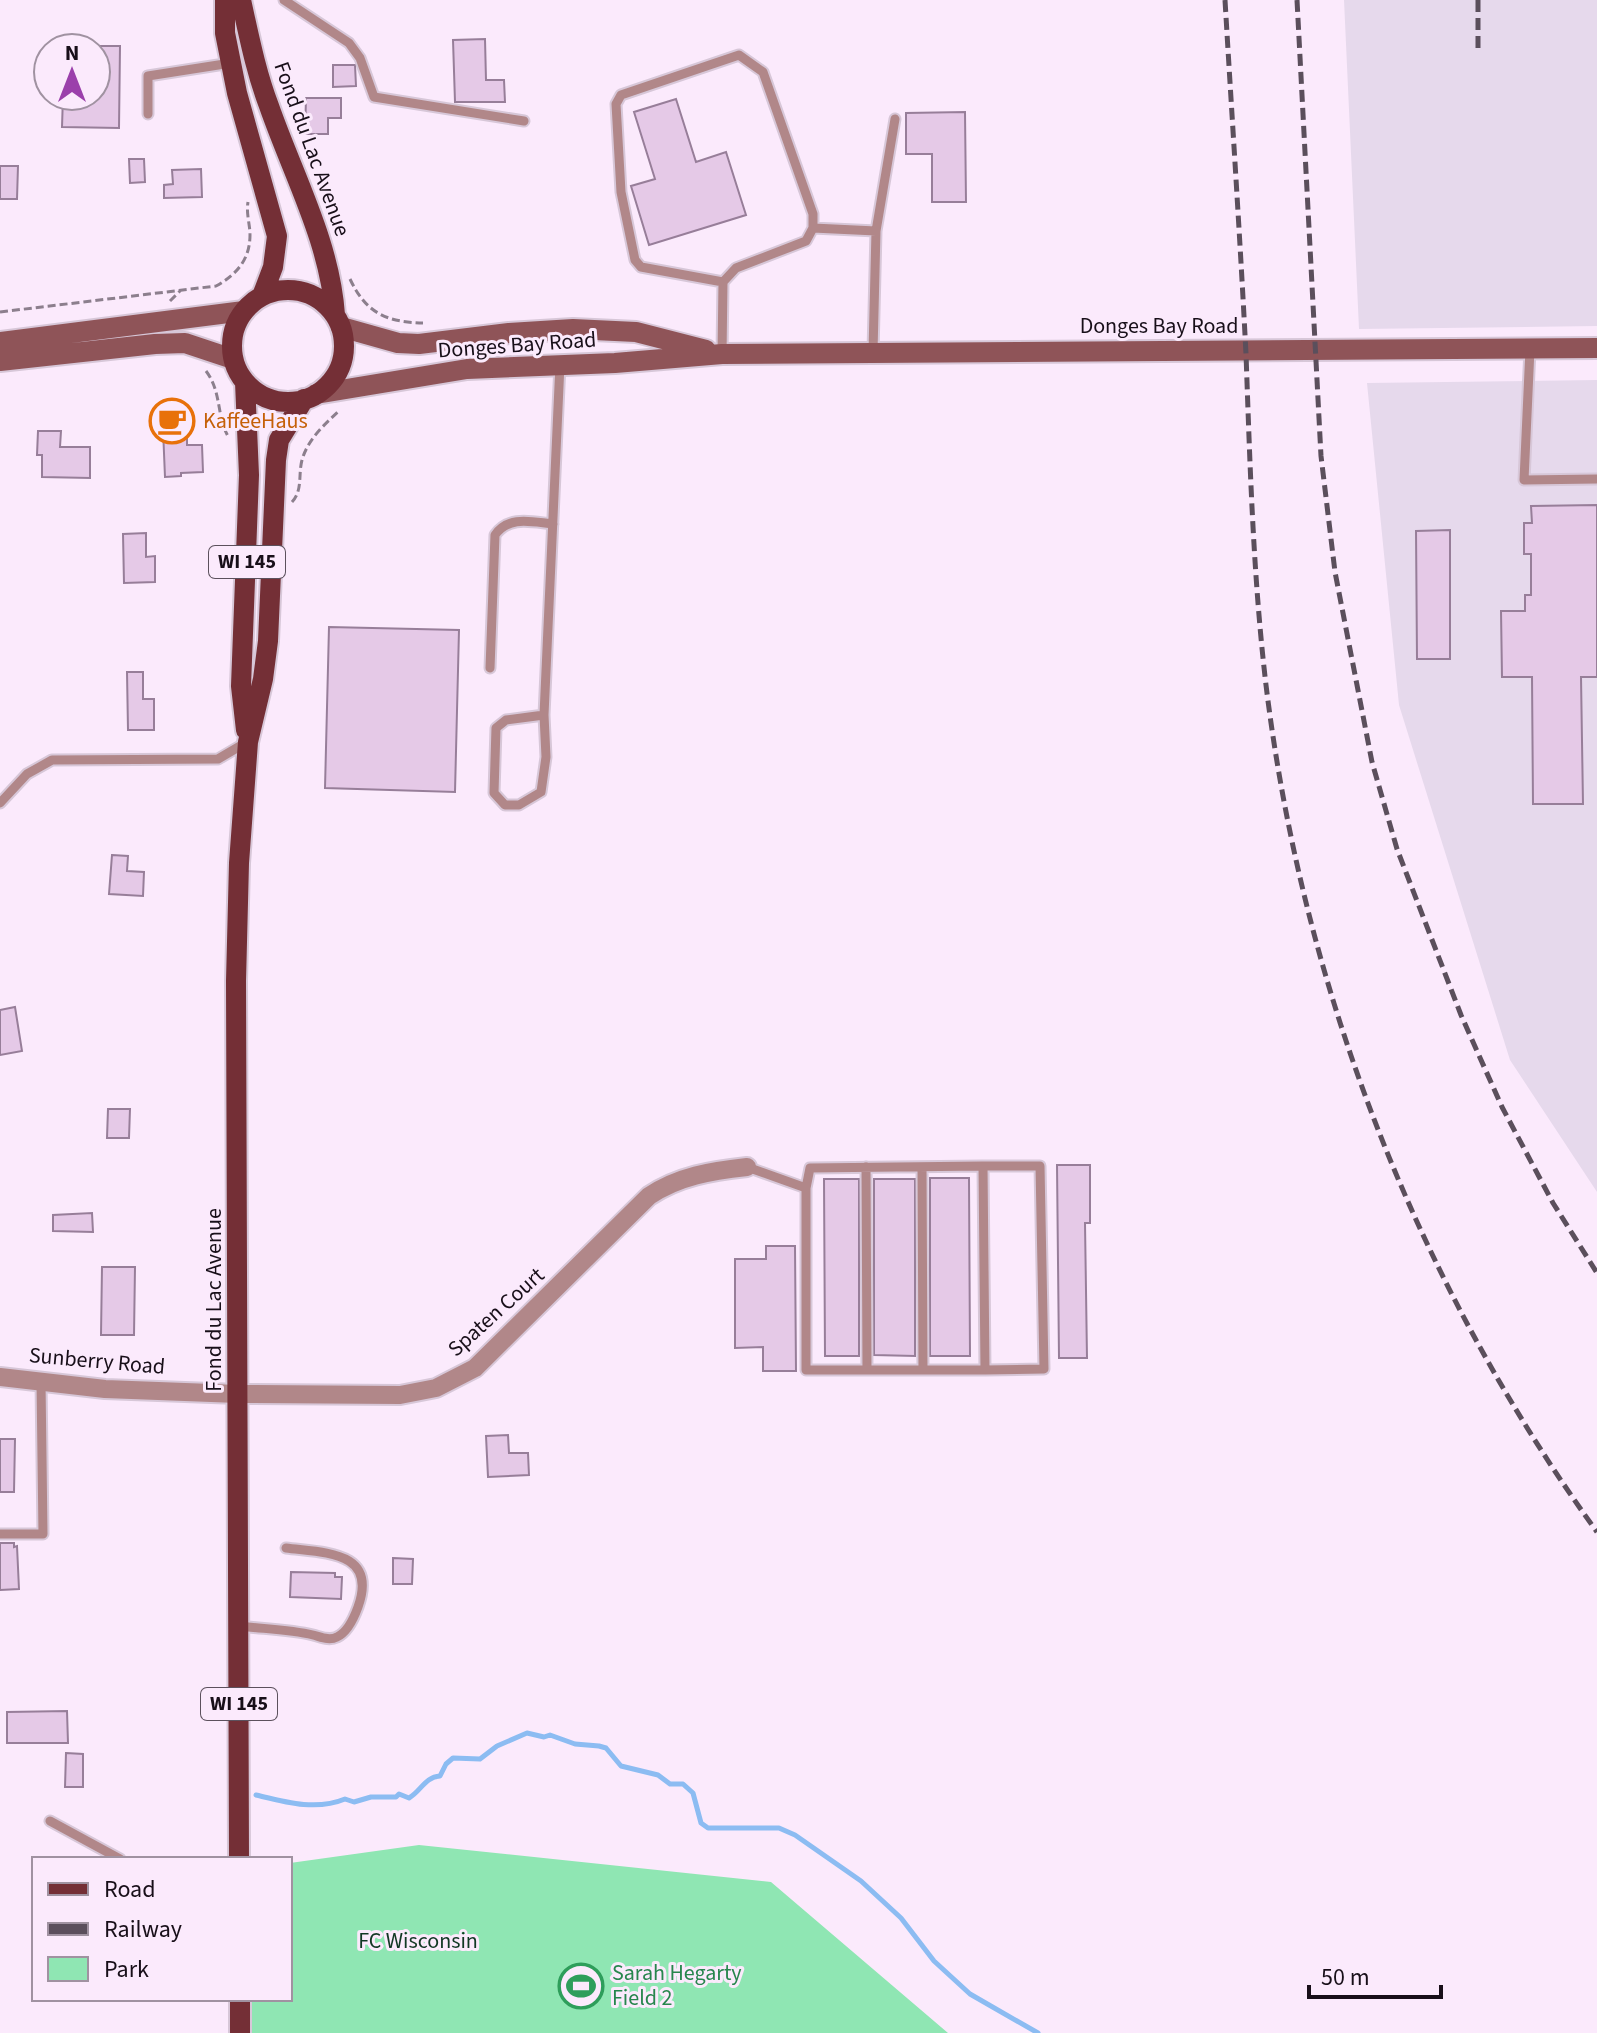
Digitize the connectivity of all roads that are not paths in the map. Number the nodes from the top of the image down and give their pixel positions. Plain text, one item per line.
1 (225, 0) edge
2 (241, 0) edge
3 (284, 0) edge
4 (231, 63) junction
5 (148, 114) dead end
6 (895, 119) dead end
7 (524, 121) dead end
8 (813, 228) junction
9 (876, 231) junction
10 (723, 282) junction
11 (262, 296) junction
12 (244, 311) junction
13 (338, 321) junction
14 (0, 342) edge
15 (1597, 348) edge
16 (1530, 349) junction
17 (873, 352) junction
18 (722, 354) junction
19 (233, 359) junction
20 (0, 361) edge
21 (560, 364) junction
22 (245, 382) junction
23 (310, 397) junction
24 (1597, 479) edge
25 (553, 524) junction
26 (490, 668) dead end
27 (544, 715) junction
28 (248, 742) junction
29 (0, 803) edge
30 (983, 1166) junction
31 (747, 1167) joint
32 (866, 1167) junction
33 (922, 1167) junction
34 (806, 1188) junction
35 (867, 1370) junction
36 (923, 1370) junction
37 (985, 1370) junction
38 (0, 1377) edge
39 (41, 1382) junction
40 (238, 1394) junction
41 (0, 1534) edge
42 (286, 1548) dead end
43 (239, 1626) junction
44 (50, 1821) dead end
45 (116, 1857) edge
46 (239, 1857) edge
47 (240, 2001) edge
48 (240, 2033) edge

1 - 4 main road
2 - 13 main road, Fond du Lac Avenue / WI 145
3 - 7 lane
4 - 5 lane
4 - 11 main road
6 - 9 lane
8 - 9 lane
8 - 10 lane
8 - 10 lane
9 - 17 lane
10 - 18 lane
11 - 12 main road
11 - 13 main road
12 - 14 street
12 - 19 main road
13 - 18 street, Donges Bay Road
13 - 23 main road, WI 145
15 - 16 street, Donges Bay Road
16 - 17 street, Donges Bay Road
16 - 24 lane
17 - 18 street, Donges Bay Road
18 - 21 street, Donges Bay Road
19 - 20 street
19 - 22 main road, WI 145
21 - 23 street, Donges Bay Road
21 - 25 lane
22 - 23 main road
22 - 28 main road, Fond du Lac Avenue / WI 145
23 - 28 main road, Fond du Lac Avenue / WI 145
25 - 26 lane
25 - 27 lane
27 - 27 lane
28 - 29 lane
28 - 40 main road, Fond du Lac Avenue / WI 145
30 - 33 lane
30 - 37 lane
30 - 37 lane
31 - 34 lane
31 - 40 street, Spaten Court
32 - 33 lane
32 - 34 lane
32 - 35 lane
33 - 36 lane
34 - 35 lane
35 - 36 lane
36 - 37 lane
38 - 39 street, Sunberry Road
39 - 40 street, Sunberry Road
39 - 41 lane
40 - 43 main road, Fond du Lac Avenue / WI 145
42 - 43 lane
43 - 46 main road, Fond du Lac Avenue / WI 145
44 - 45 lane
47 - 48 main road

